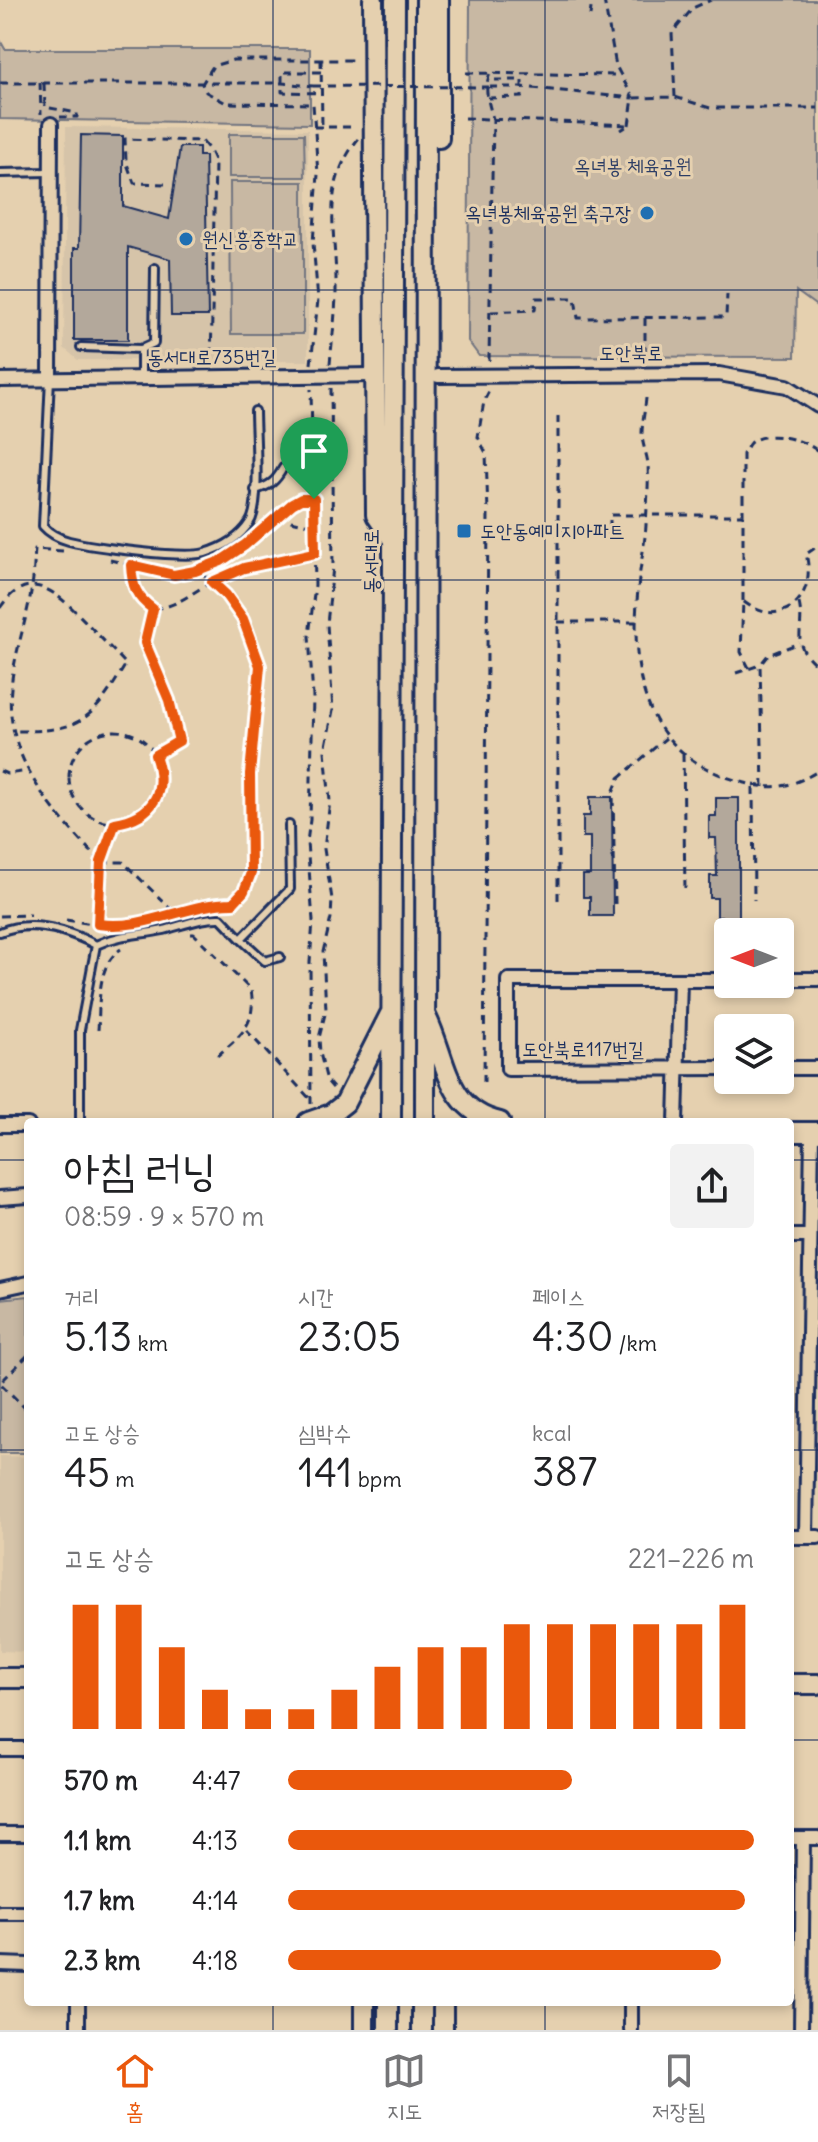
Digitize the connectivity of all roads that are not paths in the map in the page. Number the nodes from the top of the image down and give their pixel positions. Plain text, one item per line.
1 (373, 0) edge
2 (395, 0) edge
3 (426, 0) edge
4 (439, 0) edge
5 (46, 124) road end
6 (50, 172) junction
7 (0, 173) edge
8 (155, 268) dead end
9 (81, 347) dead end
10 (141, 349) junction
11 (374, 375) junction
12 (438, 376) junction
13 (141, 377) junction
14 (50, 378) junction
15 (0, 380) edge
16 (818, 406) edge
17 (255, 411) dead end
18 (283, 468) dead end
19 (255, 490) junction
20 (393, 540) junction
21 (425, 543) junction
22 (289, 825) dead end
23 (0, 932) edge
24 (241, 939) junction
25 (96, 945) junction
26 (280, 957) dead end
27 (794, 979) edge
28 (818, 979) edge
29 (680, 980) junction
30 (714, 980) edge
31 (391, 1012) junction
32 (424, 1012) junction
33 (714, 1068) edge
34 (794, 1068) edge
35 (818, 1068) edge
36 (678, 1069) junction
37 (80, 1118) edge
38 (318, 1118) edge
39 (391, 1118) edge
40 (425, 1118) edge
41 (491, 1118) edge
42 (676, 1118) edge
43 (0, 1125) edge
44 (24, 1125) edge
45 (794, 1132) edge
46 (815, 1132) edge
47 (24, 1196) edge
48 (0, 1198) edge
49 (794, 1236) edge
50 (810, 1236) junction
51 (24, 1284) edge
52 (0, 1289) edge
53 (812, 1537) edge
54 (0, 1678) edge
55 (24, 1678) edge
56 (794, 1684) edge
57 (818, 1684) edge
58 (0, 1749) edge
59 (24, 1749) edge
60 (0, 1834) edge
61 (24, 1834) edge
62 (797, 1838) edge
63 (818, 1838) edge
64 (0, 1913) edge
65 (24, 1913) edge
66 (0, 1964) edge
67 (24, 1965) edge
68 (78, 2006) edge
69 (364, 2006) edge
70 (388, 2006) edge
71 (422, 2006) edge
72 (443, 2006) edge
73 (631, 2006) edge
74 (78, 2030) edge
75 (364, 2030) edge
76 (388, 2030) edge
77 (422, 2030) edge
78 (443, 2030) edge
79 (631, 2030) edge
80 (801, 2030) edge

1 - 11 street
2 - 20 street, 동서대로
3 - 21 street
4 - 12 street
5 - 6 street
6 - 7 lane
6 - 14 street
8 - 10 lane
9 - 10 lane
10 - 13 lane
11 - 13 street, 동서대로735번길
11 - 20 street
12 - 16 street, 도안북로
12 - 21 street
13 - 14 street, 동서대로735번길
14 - 15 street, 동서대로735번길
14 - 19 lane
17 - 19 lane
18 - 19 lane
20 - 31 street, 동서대로
21 - 32 street
22 - 24 lane
23 - 25 lane
24 - 25 lane
24 - 26 lane
25 - 37 lane
27 - 28 street
29 - 30 street, 도안북로117번길
29 - 36 street
29 - 36 street, 도안북로117번길
31 - 38 street
31 - 39 street, 동서대로
32 - 40 street
32 - 41 street
33 - 36 street, 도안북로117번길
34 - 35 street
36 - 42 street
43 - 44 street
45 - 46 street
46 - 50 street
47 - 48 street
49 - 50 street
50 - 53 street
51 - 52 street
54 - 55 street
56 - 57 street
58 - 59 street
60 - 61 street
62 - 63 street
62 - 80 street
64 - 65 street
66 - 67 street
68 - 74 street
69 - 75 street
70 - 76 street
71 - 77 street
72 - 78 street
73 - 79 street

